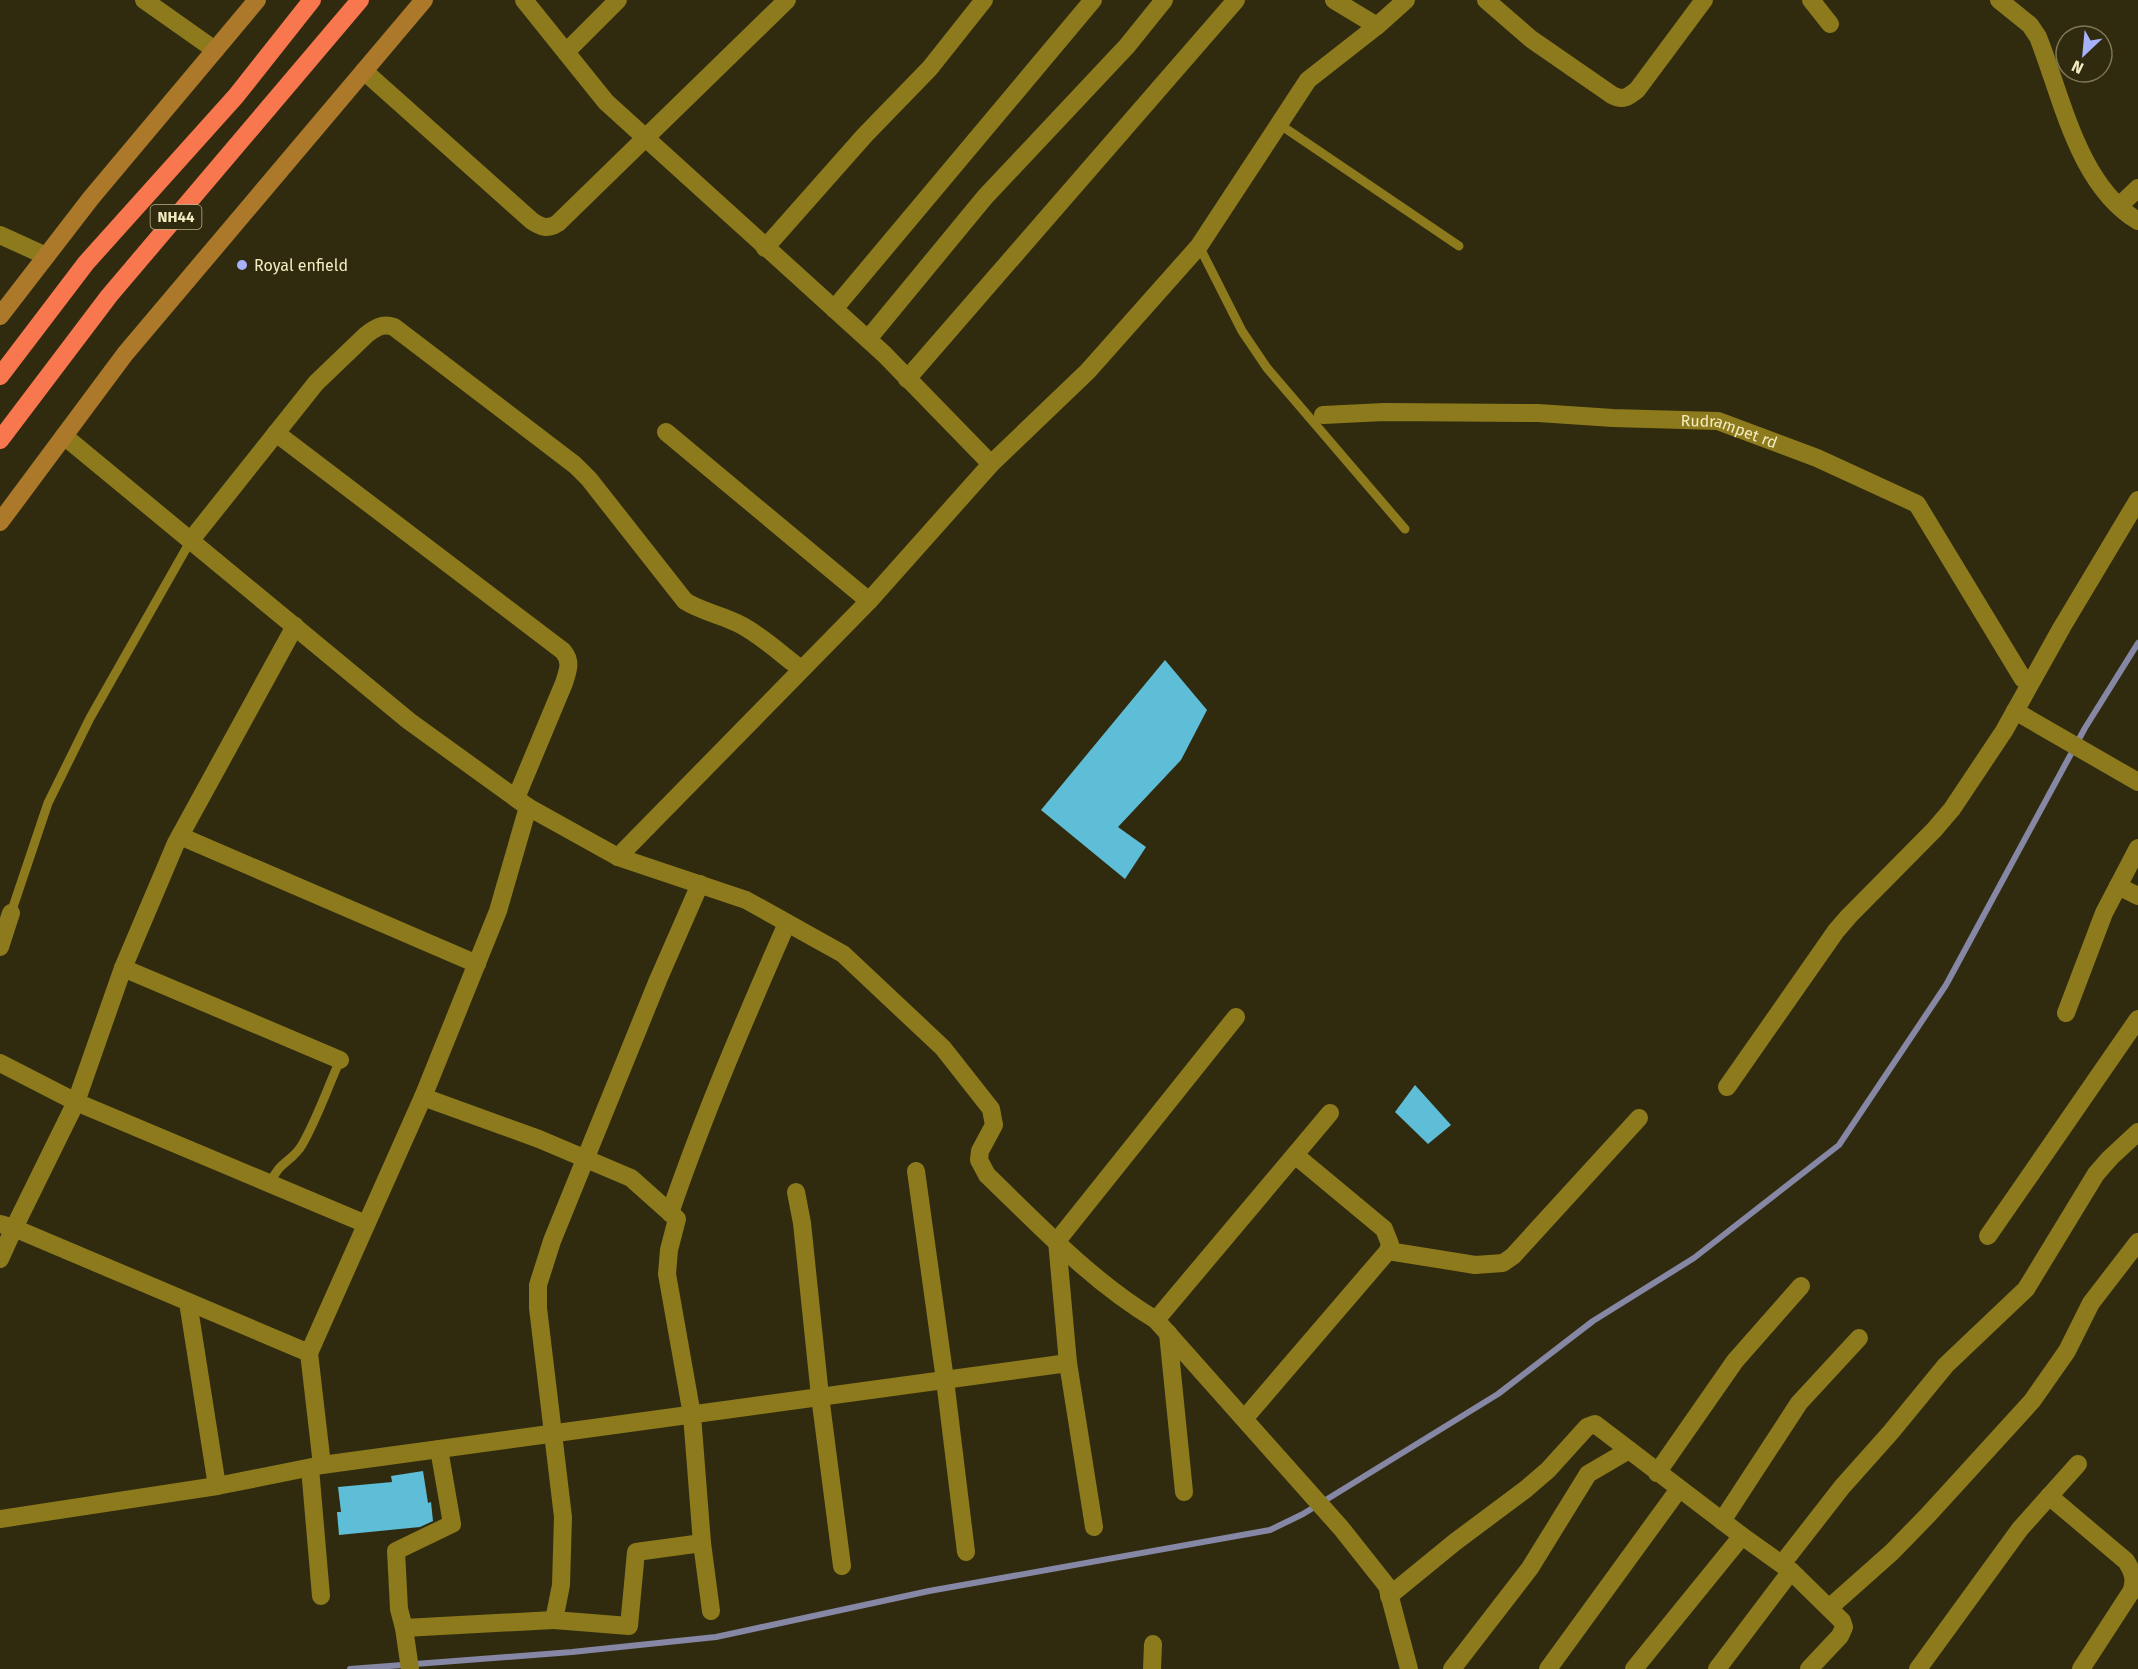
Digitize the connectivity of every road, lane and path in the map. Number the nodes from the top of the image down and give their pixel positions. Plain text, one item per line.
1 (144, 0) edge
2 (257, 0) edge
3 (312, 0) edge
4 (360, 0) edge
5 (424, 0) edge
6 (524, 0) edge
7 (618, 0) edge
8 (787, 0) edge
9 (984, 0) edge
10 (1093, 0) edge
11 (1164, 0) edge
12 (1236, 0) edge
13 (1334, 0) edge
14 (1407, 0) edge
15 (1486, 0) edge
16 (1704, 0) edge
17 (1812, 0) edge
18 (1999, 0) edge
19 (1830, 24) dead end
20 (1377, 26) junction
21 (215, 50) junction
22 (566, 52) junction
23 (364, 71) junction
24 (1280, 124) junction
25 (644, 137) junction
26 (2138, 188) edge
27 (2120, 206) junction
28 (2138, 221) edge
29 (0, 236) edge
30 (1199, 246) junction
31 (1459, 246) dead end
32 (765, 248) junction
33 (46, 256) junction
34 (834, 309) junction
35 (0, 316) edge
36 (868, 339) junction
37 (0, 376) edge
38 (907, 379) junction
39 (1323, 415) dead end
40 (666, 432) dead end
41 (276, 433) junction
42 (64, 436) junction
43 (0, 440) edge
44 (991, 465) junction
45 (2138, 500) edge
46 (0, 522) edge
47 (1405, 529) dead end
48 (191, 540) junction
49 (869, 601) junction
50 (295, 626) junction
51 (801, 669) junction
52 (2024, 679) dead end
53 (2015, 711) junction
54 (2138, 783) edge
55 (522, 802) junction
56 (180, 836) junction
57 (2138, 848) edge
58 (618, 857) junction
59 (700, 884) junction
60 (2118, 886) junction
61 (2138, 896) edge
62 (11, 914) joint
63 (787, 923) junction
64 (0, 947) edge
65 (477, 964) junction
66 (123, 968) junction
67 (2066, 1013) dead end
68 (1236, 1017) dead end
69 (2138, 1019) edge
70 (340, 1060) joint
71 (0, 1064) edge
72 (1727, 1087) dead end
73 (423, 1097) junction
74 (76, 1102) junction
75 (1330, 1113) dead end
76 (1639, 1118) dead end
77 (2138, 1132) edge
78 (1295, 1155) junction
79 (585, 1158) junction
80 (916, 1171) dead end
81 (270, 1184) junction
82 (796, 1191) dead end
83 (670, 1214) junction
84 (366, 1224) junction
85 (7, 1226) edge
86 (1988, 1236) dead end
87 (1057, 1241) junction
88 (2138, 1242) edge
89 (1388, 1251) junction
90 (0, 1259) edge
91 (1801, 1287) dead end
92 (188, 1302) junction
93 (1162, 1327) junction
94 (1859, 1338) dead end
95 (309, 1353) junction
96 (1068, 1363) junction
97 (945, 1380) junction
98 (820, 1396) junction
99 (692, 1415) junction
100 (1244, 1419) junction
101 (553, 1434) junction
102 (439, 1449) junction
103 (1629, 1450) junction
104 (2078, 1464) dead end
105 (316, 1467) junction
106 (1657, 1473) junction
107 (217, 1486) junction
108 (1679, 1489) junction
109 (1184, 1492) dead end
110 (2049, 1496) junction
111 (0, 1519) edge
112 (1722, 1521) junction
113 (1094, 1527) dead end
114 (1742, 1536) junction
115 (702, 1543) junction
116 (966, 1552) dead end
117 (842, 1566) dead end
118 (1786, 1568) junction
119 (321, 1596) dead end
120 (1389, 1596) junction
121 (1829, 1608) junction
122 (711, 1611) dead end
123 (554, 1620) junction
124 (404, 1634) junction
125 (1153, 1644) dead end
126 (410, 1669) edge
127 (1152, 1669) edge
128 (1409, 1669) edge
129 (1452, 1669) edge
130 (1548, 1669) edge
131 (1634, 1669) edge
132 (1717, 1669) edge
133 (1809, 1669) edge
134 (1918, 1669) edge
135 (2081, 1669) edge

1 - 21 street
2 - 21 street
3 - 37 highway, NH44
4 - 43 highway, NH44
5 - 23 street
6 - 22 street
7 - 22 street
8 - 25 street
9 - 32 street
10 - 34 street
11 - 36 street
12 - 38 street
13 - 20 street
14 - 20 street
15 - 16 street
17 - 19 street
18 - 27 street
20 - 24 street
21 - 33 street
22 - 25 street
23 - 25 street
23 - 42 street
24 - 30 street
24 - 31 lane
25 - 32 street
26 - 27 street
27 - 28 street
29 - 33 street
30 - 44 street
30 - 47 lane
32 - 34 street
33 - 35 street
34 - 36 street
36 - 38 street
38 - 44 street
39 - 52 street, Rudrampet rd
40 - 49 street
41 - 48 street
41 - 51 street
41 - 55 street
42 - 46 street
42 - 48 street
44 - 49 street
45 - 53 street
48 - 50 street
48 - 62 lane
49 - 51 street
50 - 55 street
50 - 56 street
51 - 58 street
53 - 54 street
53 - 72 street
55 - 58 street
55 - 65 street
56 - 65 street
56 - 66 street
57 - 60 street
58 - 59 street
59 - 63 street
59 - 79 street
60 - 61 street
60 - 67 street
62 - 64 street
63 - 83 street
63 - 87 street
65 - 73 street
66 - 70 street
66 - 74 street
68 - 87 street
69 - 86 street
70 - 81 lane
71 - 74 street
73 - 79 street
73 - 84 street
74 - 81 street
74 - 85 street
75 - 78 street
76 - 89 street
77 - 118 street
78 - 89 street
78 - 93 street
79 - 83 street
79 - 101 street
80 - 97 street
81 - 84 street
82 - 98 street
83 - 99 street
84 - 95 street
85 - 90 street
85 - 92 street
87 - 93 street
87 - 96 street
88 - 121 street
89 - 100 street
91 - 106 street
92 - 95 street
92 - 107 street
93 - 100 street
93 - 109 street
94 - 112 street
95 - 105 street
96 - 97 street
96 - 113 street
97 - 98 street
97 - 116 street
98 - 99 street
98 - 117 street
99 - 101 street
99 - 115 street
100 - 120 street
101 - 102 street
101 - 123 street
102 - 105 street
102 - 124 street
103 - 106 street
103 - 120 street
103 - 129 street
104 - 110 street
105 - 107 street
105 - 119 street
106 - 108 street
107 - 111 street
108 - 112 street
108 - 130 street
110 - 134 street
110 - 135 street
112 - 114 street
114 - 118 street
114 - 131 street
115 - 122 street
115 - 123 street
118 - 121 street
118 - 132 street
120 - 128 street
121 - 133 street
123 - 124 street
124 - 126 street
125 - 127 street

